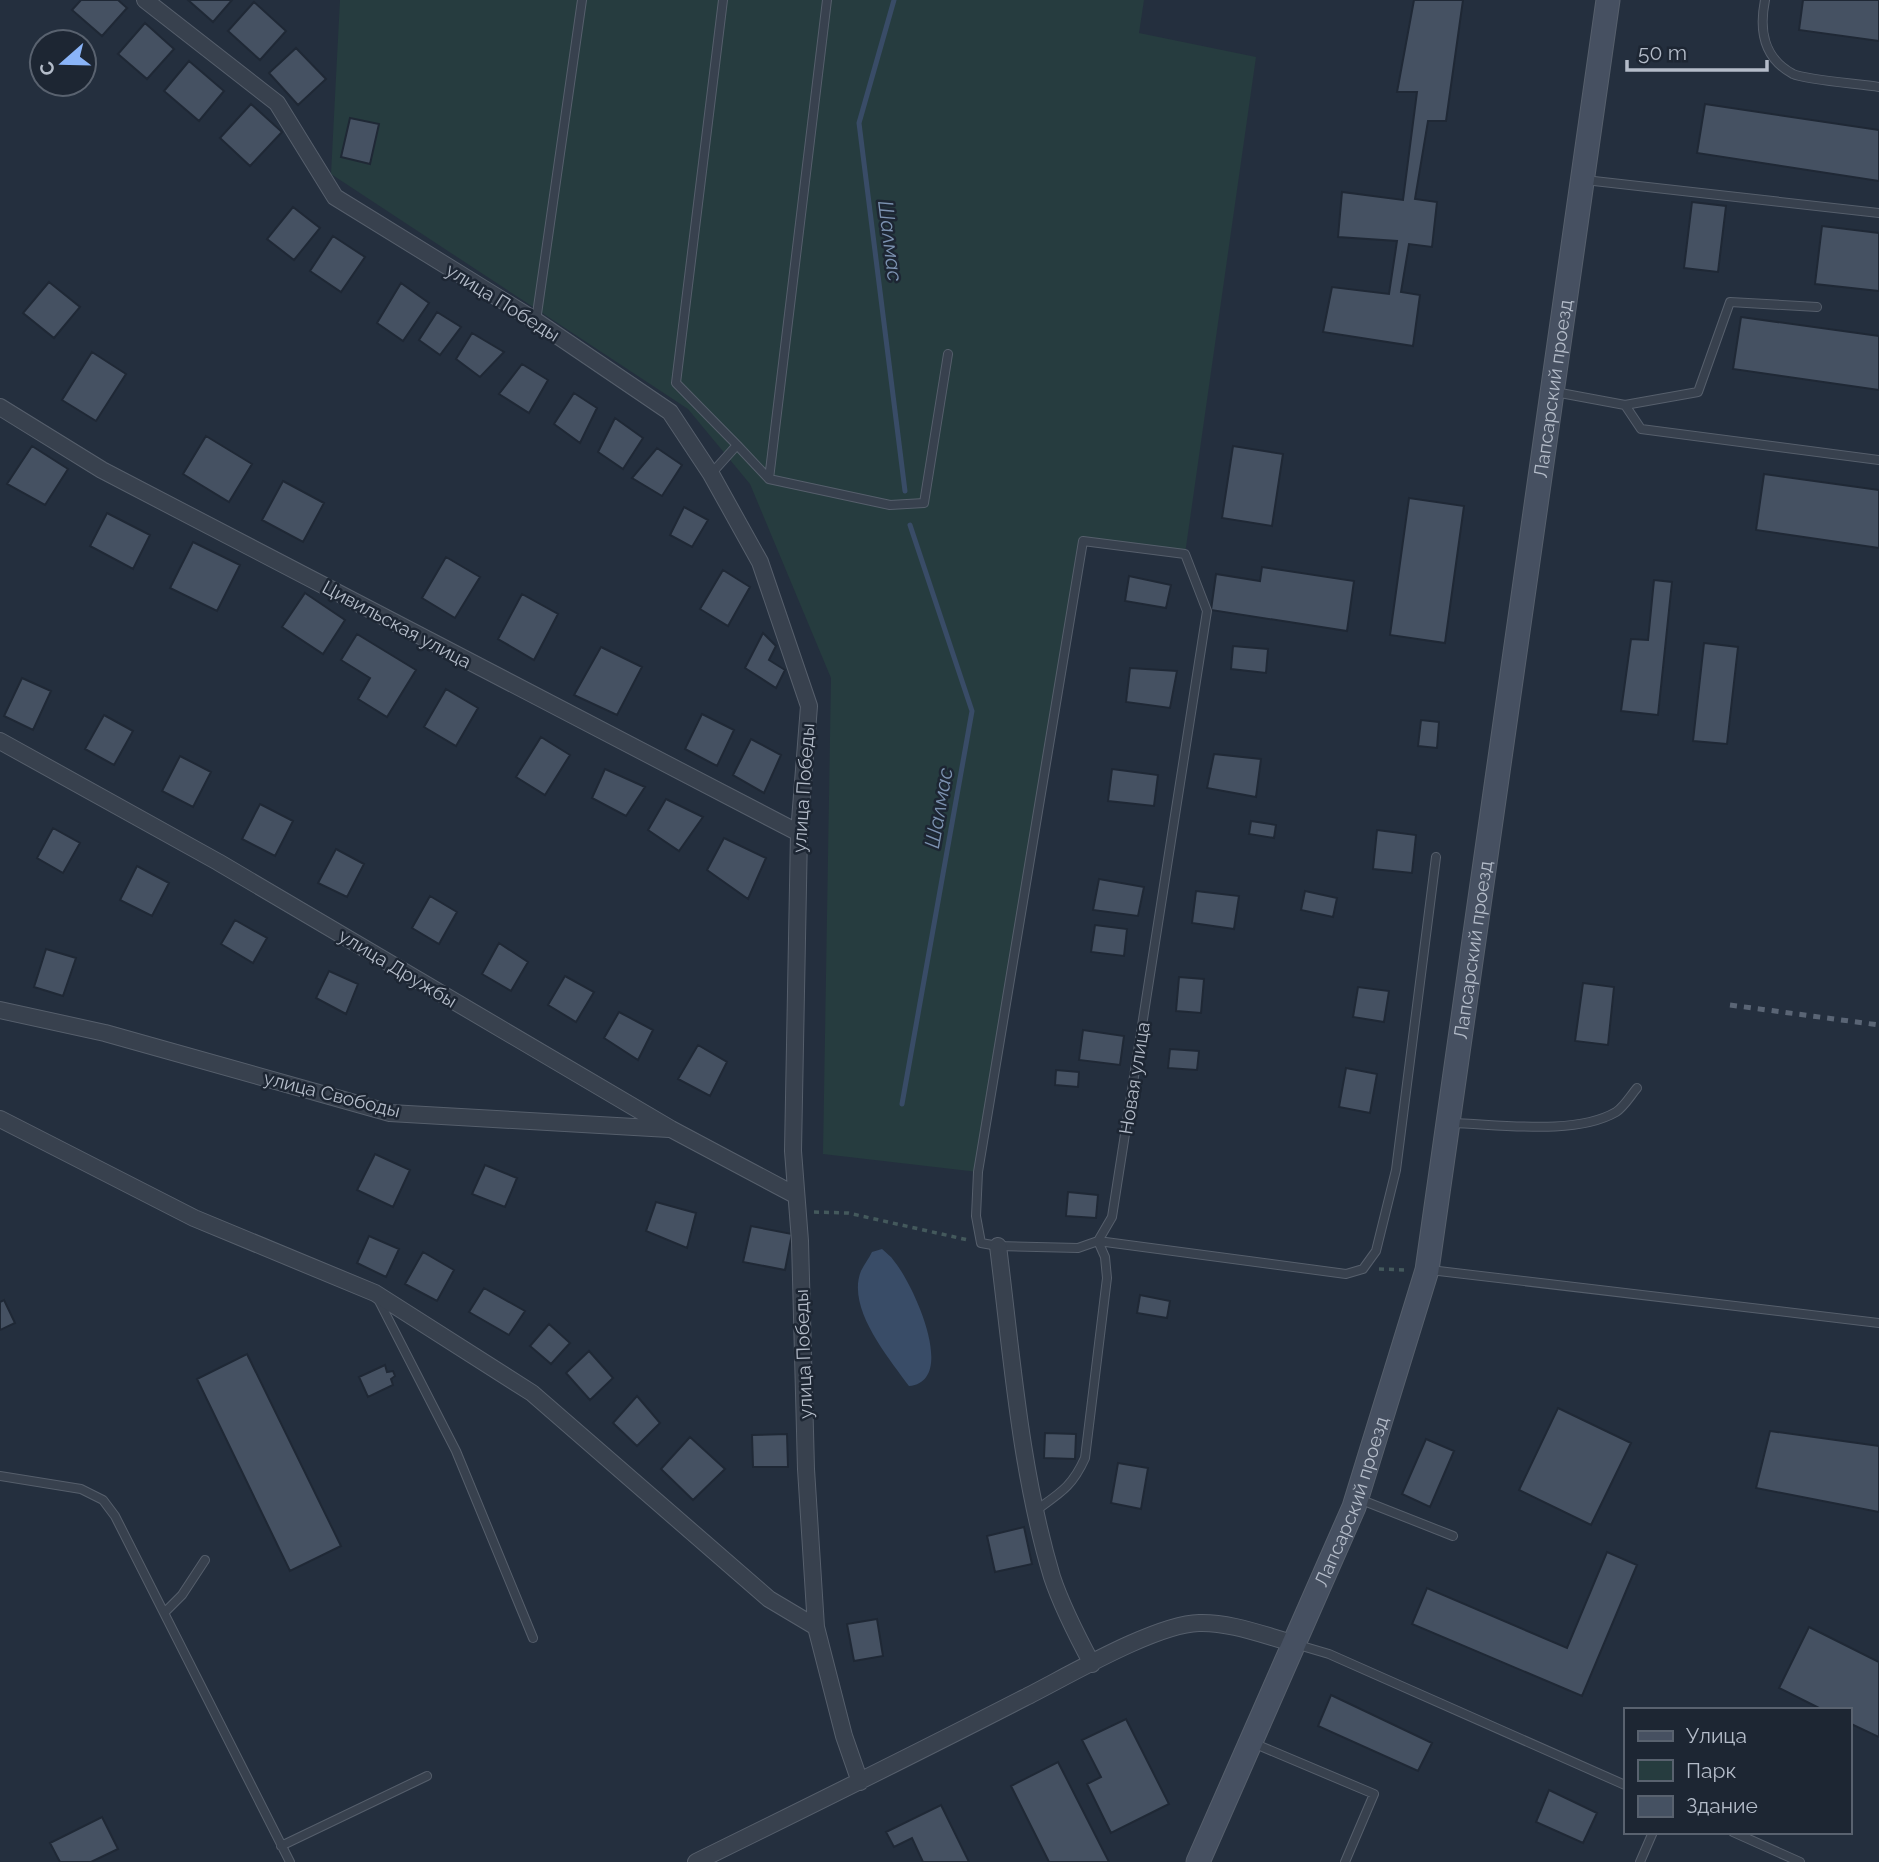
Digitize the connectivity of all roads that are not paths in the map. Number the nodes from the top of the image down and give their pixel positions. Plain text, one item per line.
1 (145, 0) edge
2 (583, 0) edge
3 (723, 0) edge
4 (827, 0) edge
5 (1608, 0) edge
6 (1765, 0) edge
7 (1879, 87) edge
8 (1582, 180) junction
9 (1879, 213) edge
10 (1817, 307) dead end
11 (536, 321) junction
12 (948, 354) dead end
13 (1552, 392) junction
14 (1625, 405) junction
15 (0, 407) edge
16 (737, 444) junction
17 (1879, 460) edge
18 (711, 474) junction
19 (769, 479) junction
20 (0, 741) edge
21 (799, 833) junction
22 (1436, 857) dead end
23 (0, 1010) edge
24 (1637, 1087) dead end
25 (0, 1119) edge
26 (1448, 1123) junction
27 (671, 1129) junction
28 (795, 1195) junction
29 (1098, 1241) junction
30 (998, 1246) junction
31 (1427, 1270) junction
32 (375, 1293) junction
33 (1879, 1322) edge
34 (0, 1476) edge
35 (1356, 1498) junction
36 (1035, 1511) junction
37 (1453, 1536) dead end
38 (205, 1560) dead end
39 (165, 1612) junction
40 (816, 1627) junction
41 (533, 1638) dead end
42 (1293, 1643) junction
43 (1092, 1664) junction
44 (1251, 1742) junction
45 (427, 1776) dead end
46 (859, 1782) junction
47 (1624, 1785) edge
48 (1652, 1834) edge
49 (1737, 1834) edge
50 (281, 1846) junction
51 (290, 1862) edge
52 (696, 1862) edge
53 (1198, 1862) edge
54 (1345, 1862) edge
55 (1640, 1862) edge
56 (1800, 1862) edge

1 - 11 street, улица Победы
2 - 11 lane
3 - 16 lane
4 - 19 lane
5 - 8 street, Лапсарский проезд
6 - 7 lane
8 - 9 lane
8 - 13 street, Лапсарский проезд
10 - 14 lane
11 - 18 street, улица Победы
12 - 19 lane
13 - 14 lane
13 - 26 street, Лапсарский проезд
14 - 17 lane
15 - 21 street, Цивильская улица
16 - 18 lane
16 - 19 lane
18 - 21 street, улица Победы
20 - 27 street, улица Дружбы
21 - 28 street, улица Победы
22 - 29 lane
23 - 27 street, улица Свободы
24 - 26 lane
25 - 32 street
26 - 31 street, Лапсарский проезд
27 - 28 street, улица Дружбы
28 - 40 street, улица Победы
29 - 30 lane
29 - 30 lane, Новая улица
29 - 36 lane
30 - 36 street
31 - 33 lane
31 - 35 street, Лапсарский проезд
32 - 40 street
32 - 41 lane
34 - 39 lane
35 - 37 lane
35 - 42 street, Лапсарский проезд
36 - 43 street
38 - 39 lane
39 - 50 lane
40 - 46 street, улица Победы
42 - 43 street
42 - 44 street, Лапсарский проезд
42 - 47 lane
43 - 46 street
44 - 53 street, Лапсарский проезд
44 - 54 lane
45 - 50 lane
46 - 52 street
48 - 55 lane
49 - 56 lane
50 - 51 lane

